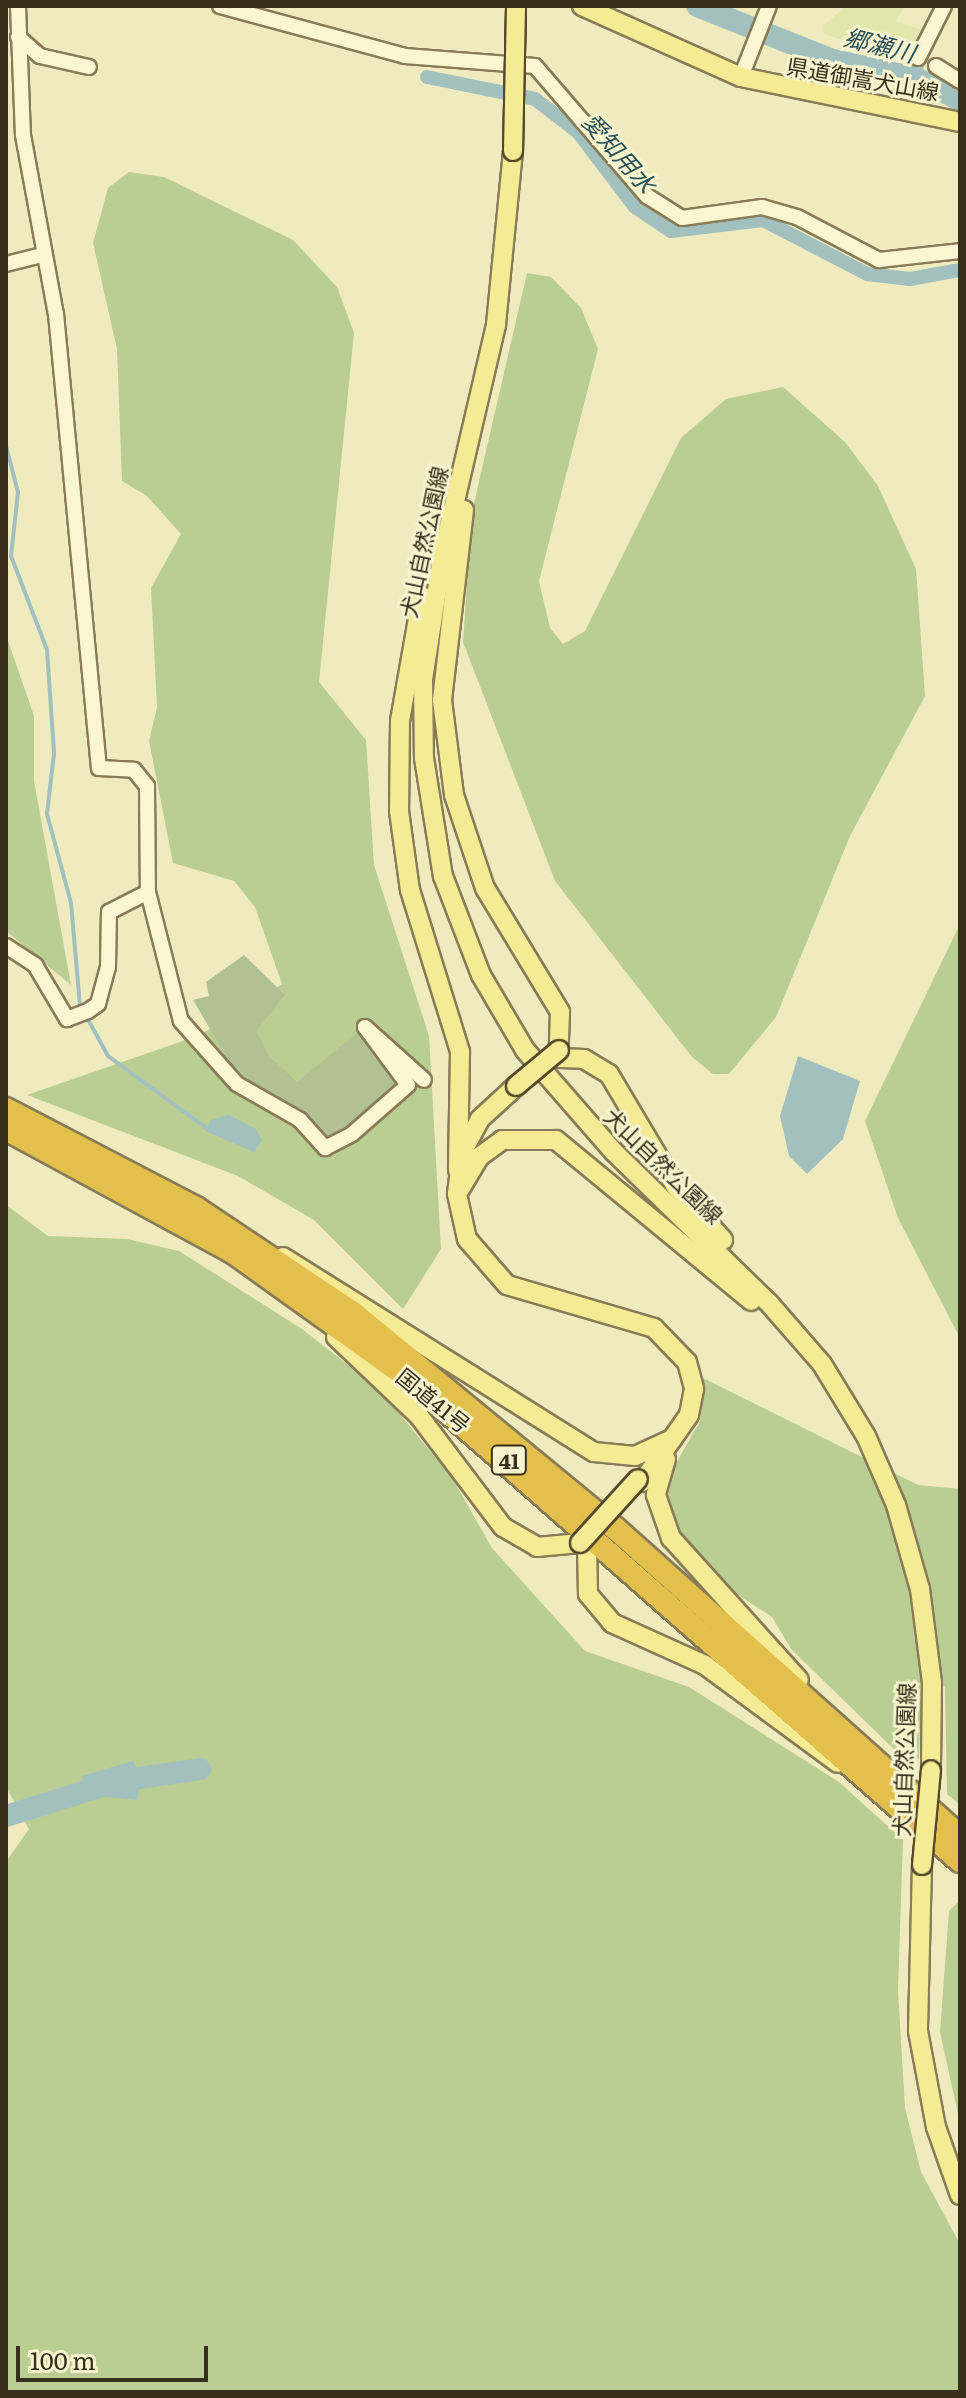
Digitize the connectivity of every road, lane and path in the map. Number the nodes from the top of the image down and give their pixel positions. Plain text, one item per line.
1 (18, 6) edge
2 (220, 6) edge
3 (516, 6) edge
4 (582, 6) edge
5 (944, 6) edge
6 (767, 11) edge
7 (18, 37) junction
8 (918, 58) dead end
9 (936, 66) dead end
10 (89, 67) dead end
11 (741, 77) junction
12 (960, 81) edge
13 (960, 122) edge
14 (960, 251) edge
15 (42, 255) junction
16 (6, 264) edge
17 (473, 429) junction
18 (465, 463) junction
19 (148, 892) junction
20 (6, 946) edge
21 (559, 1054) junction
22 (424, 1080) dead end
23 (6, 1109) edge
24 (6, 1129) edge
25 (458, 1170) junction
26 (457, 1194) junction
27 (239, 1246) junction
28 (822, 1364) junction
29 (678, 1435) junction
30 (583, 1543) junction
31 (861, 1750) junction
32 (864, 1779) junction
33 (960, 1836) edge
34 (960, 1861) edge
35 (960, 2195) edge

1 - 7 street
2 - 14 street
3 - 17 main road, 犬山自然公園線, bridge
4 - 11 main road, 県道御嵩犬山線
5 - 8 street
6 - 11 street
7 - 10 street
7 - 15 street
9 - 12 street
11 - 13 main road, 県道御嵩犬山線
15 - 16 street
15 - 19 street
17 - 18 main road, 犬山自然公園線
17 - 25 main road
18 - 21 main road
18 - 28 main road, 犬山自然公園線
19 - 20 street
19 - 22 street
21 - 25 main road, bridge
21 - 28 main road
23 - 27 highway, 国道41号 / 41
24 - 27 highway, 国道41号 / 41
25 - 26 main road
26 - 28 main road
26 - 29 main road
27 - 29 main road
27 - 30 main road
27 - 31 highway, 国道41号 / 41
27 - 32 highway, 国道41号 / 41
28 - 35 main road, 犬山自然公園線, bridge
29 - 30 main road, bridge
29 - 31 main road
30 - 32 main road
31 - 33 highway, 国道41号 / 41
32 - 34 highway, 国道41号 / 41

